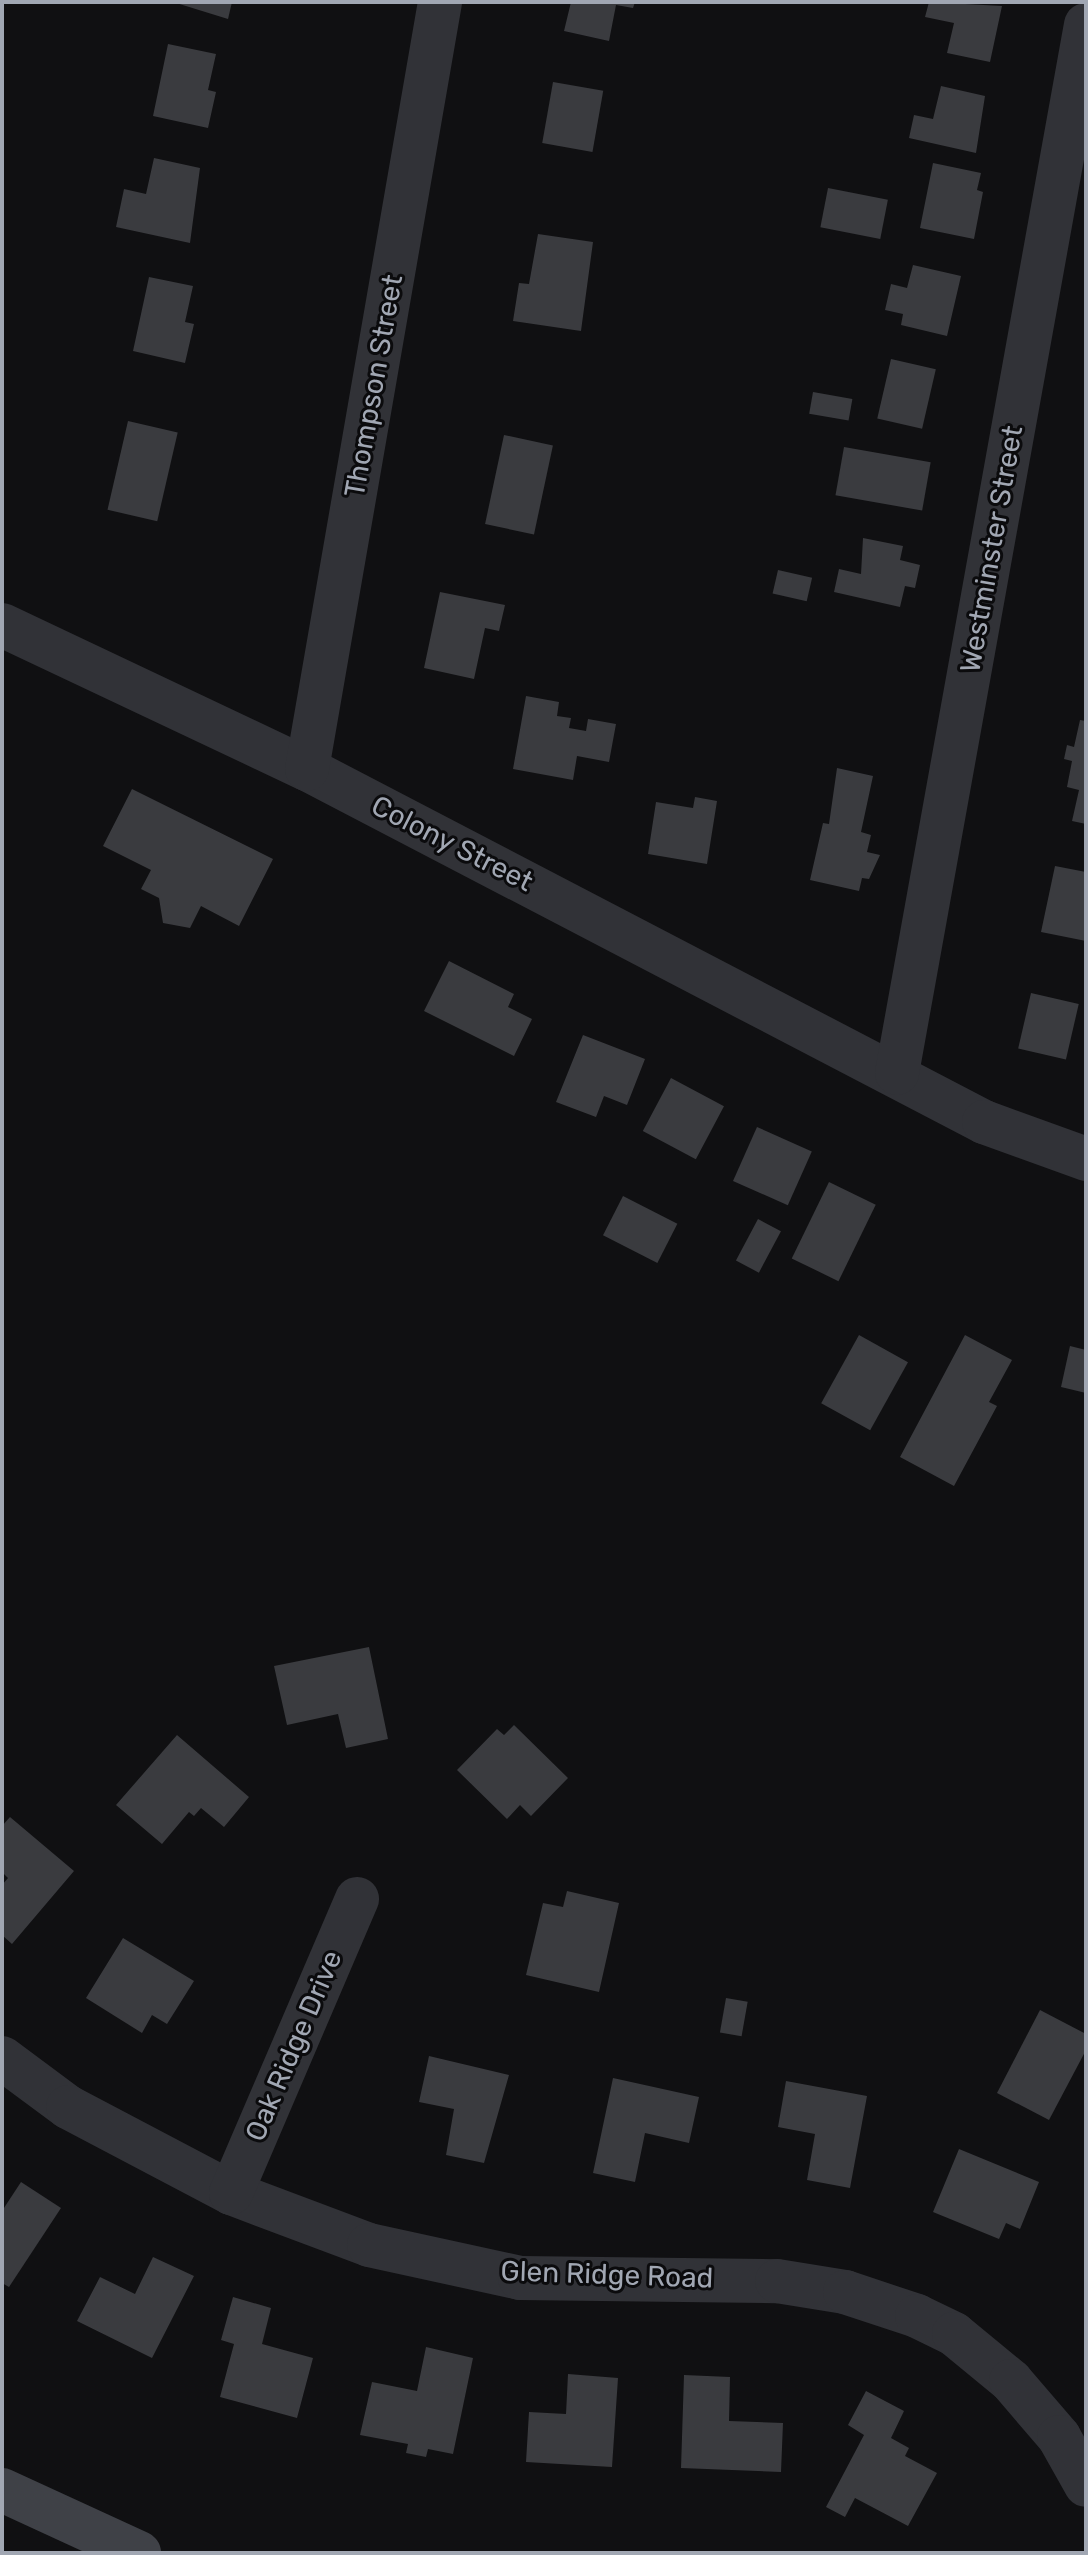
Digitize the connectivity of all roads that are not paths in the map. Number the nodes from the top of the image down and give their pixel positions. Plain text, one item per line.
1 (440, 2) edge
2 (1086, 25) edge
3 (2, 625) edge
4 (307, 769) junction
5 (897, 1073) junction
6 (1086, 1159) edge
7 (357, 1899) dead end
8 (2, 2058) edge
9 (231, 2193) junction
10 (1086, 2485) edge
11 (2, 2490) edge
12 (139, 2553) edge

1 - 4 street, Thompson Street
2 - 5 street, Westminster Street
3 - 4 street, Colony Street
4 - 5 street, Colony Street
5 - 6 street, Colony Street
7 - 9 street, Oak Ridge Drive
8 - 9 street, Glen Ridge Road
9 - 10 street, Glen Ridge Road
11 - 12 street

